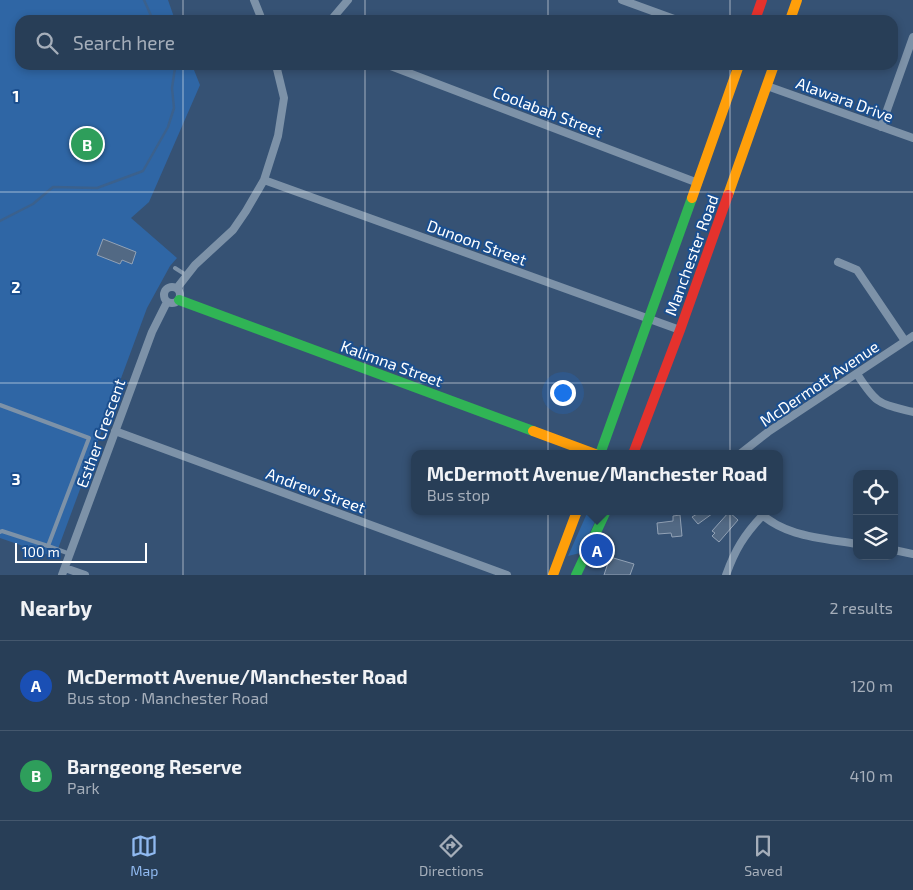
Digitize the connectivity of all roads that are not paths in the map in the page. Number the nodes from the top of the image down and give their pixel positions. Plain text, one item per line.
1 (254, 0) edge
2 (348, 0) edge
3 (622, 0) edge
4 (762, 0) edge
5 (797, 0) edge
6 (260, 15) edge
7 (335, 15) edge
8 (662, 15) edge
9 (757, 15) edge
10 (792, 15) edge
11 (913, 37) edge
12 (280, 70) edge
13 (401, 70) edge
14 (737, 70) edge
15 (772, 70) edge
16 (767, 86) junction
17 (881, 127) junction
18 (913, 138) edge
19 (264, 180) junction
20 (698, 182) junction
21 (838, 262) dead end
22 (175, 268) dead end
23 (186, 275) junction
24 (177, 288) junction
25 (179, 300) junction
26 (167, 302) junction
27 (649, 319) junction
28 (680, 330) junction
29 (913, 336) edge
30 (905, 341) junction
31 (857, 374) junction
32 (0, 405) edge
33 (913, 412) edge
34 (115, 431) junction
35 (585, 450) edge
36 (601, 450) edge
37 (635, 450) edge
38 (745, 450) edge
39 (576, 515) edge
40 (604, 515) edge
41 (759, 515) edge
42 (761, 515) edge
43 (0, 532) edge
44 (853, 543) edge
45 (48, 546) junction
46 (898, 551) edge
47 (70, 554) junction
48 (913, 554) edge
49 (64, 571) edge
50 (85, 575) edge
51 (507, 575) edge
52 (553, 575) edge
53 (576, 575) edge
54 (726, 575) edge

1 - 6 street
2 - 7 street
3 - 8 street
4 - 9 main road
5 - 10 main road
11 - 17 street
12 - 19 street
13 - 20 street, Coolabah Street
14 - 20 main road, Manchester Road
15 - 16 main road, Manchester Road
16 - 17 street, Alawara Drive
16 - 28 main road, Manchester Road
17 - 18 street, Alawara Drive
19 - 23 street
19 - 27 street, Dunoon Street
20 - 27 main road, Manchester Road
21 - 30 street
22 - 23 lane
23 - 24 street
24 - 25 street
24 - 26 street
25 - 26 street
25 - 35 main road, Kalimna Street
26 - 34 street, Esther Crescent
27 - 28 street, Dunoon Street
27 - 36 main road, Manchester Road
28 - 37 main road, Manchester Road
29 - 30 street, McDermott Avenue
30 - 31 street, McDermott Avenue
31 - 33 street
31 - 38 street, McDermott Avenue
32 - 45 lane
34 - 47 street, Esther Crescent
34 - 51 street, Andrew Street
39 - 52 main road
40 - 53 main road
41 - 54 street
42 - 44 street
43 - 45 lane
45 - 47 lane
46 - 48 street
47 - 49 street, Esther Crescent
49 - 50 street

